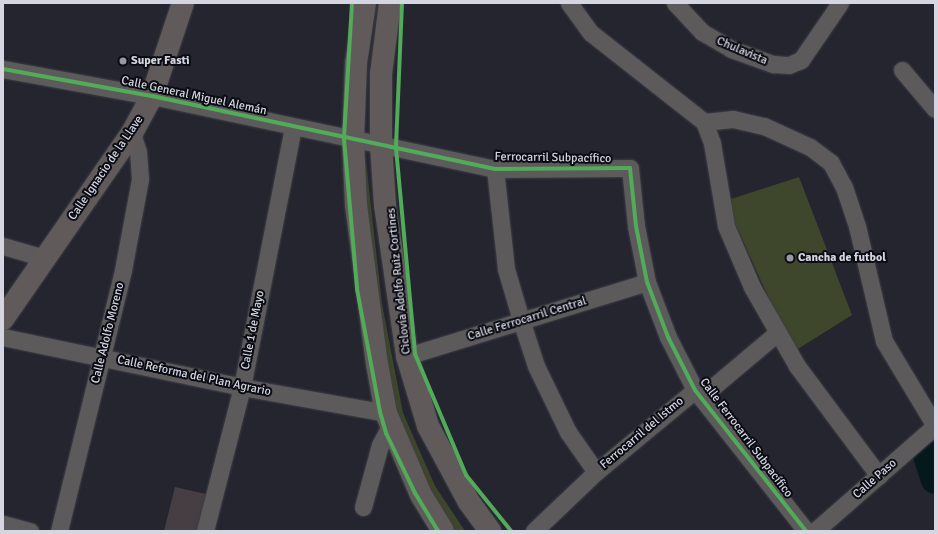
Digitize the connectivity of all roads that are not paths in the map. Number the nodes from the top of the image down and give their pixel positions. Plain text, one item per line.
1 (183, 3) edge
2 (365, 3) edge
3 (390, 3) edge
4 (569, 3) edge
5 (675, 3) edge
6 (834, 7) edge
7 (3, 68) edge
8 (902, 70) dead end
9 (152, 96) junction
10 (935, 109) edge
11 (704, 122) junction
12 (293, 127) junction
13 (132, 133) junction
14 (353, 141) junction
15 (381, 145) junction
16 (630, 168) joint
17 (495, 169) junction
18 (3, 246) edge
19 (44, 258) junction
20 (647, 282) junction
21 (7, 309) edge
22 (521, 320) junction
23 (777, 333) junction
24 (3, 337) edge
25 (407, 356) junction
26 (102, 357) junction
27 (242, 387) junction
28 (695, 390) junction
29 (388, 419) junction
30 (932, 428) edge
31 (596, 472) junction
32 (880, 476) junction
33 (363, 507) dead end
34 (3, 524) edge
35 (30, 531) edge
36 (59, 531) edge
37 (205, 531) edge
38 (443, 531) edge
39 (490, 531) edge
40 (534, 531) edge
41 (806, 531) edge
42 (815, 531) edge

1 - 9 main road, Calle Ignacio de la Llave
2 - 14 main road
3 - 15 main road
4 - 11 street
5 - 6 street, Chulavista
7 - 9 street, Calle General Miguel Alemán
8 - 10 street
9 - 12 street, Calle General Miguel Alemán
9 - 13 main road, Calle Ignacio de la Llave
11 - 23 street
11 - 30 street
12 - 14 street, Calle General Miguel Alemán
12 - 27 street, Calle 1 de Mayo
13 - 19 main road, Calle Ignacio de la Llave
13 - 26 street, Calle Adolfo Moreno
14 - 15 street, Calle General Miguel Alemán
14 - 29 main road
15 - 17 street, Ferrocarril Subpacífico
15 - 25 main road
16 - 17 street, Ferrocarril Subpacífico
16 - 20 street, Calle Ferrocarril Subpacífico
17 - 22 street
18 - 19 street
19 - 21 main road, Calle Ignacio de la Llave
20 - 22 street, Calle Ferrocarril Central
20 - 28 street, Calle Ferrocarril Subpacífico
22 - 25 street, Calle Ferrocarril Central
22 - 31 street
23 - 28 street, Ferrocarril del Istmo
23 - 32 street
24 - 26 street, Calle Reforma del Plan Agrario
25 - 39 main road
26 - 27 street, Calle Reforma del Plan Agrario
26 - 36 street, Calle Adolfo Moreno
27 - 29 street, Calle Reforma del Plan Agrario
27 - 37 street, Calle 1 de Mayo
28 - 31 street, Ferrocarril del Istmo
28 - 41 street, Calle Ferrocarril Subpacífico
29 - 33 street
29 - 38 main road
30 - 32 street, Calle Paso
31 - 40 street, Ferrocarril del Istmo
32 - 42 street, Calle Paso
34 - 35 street

